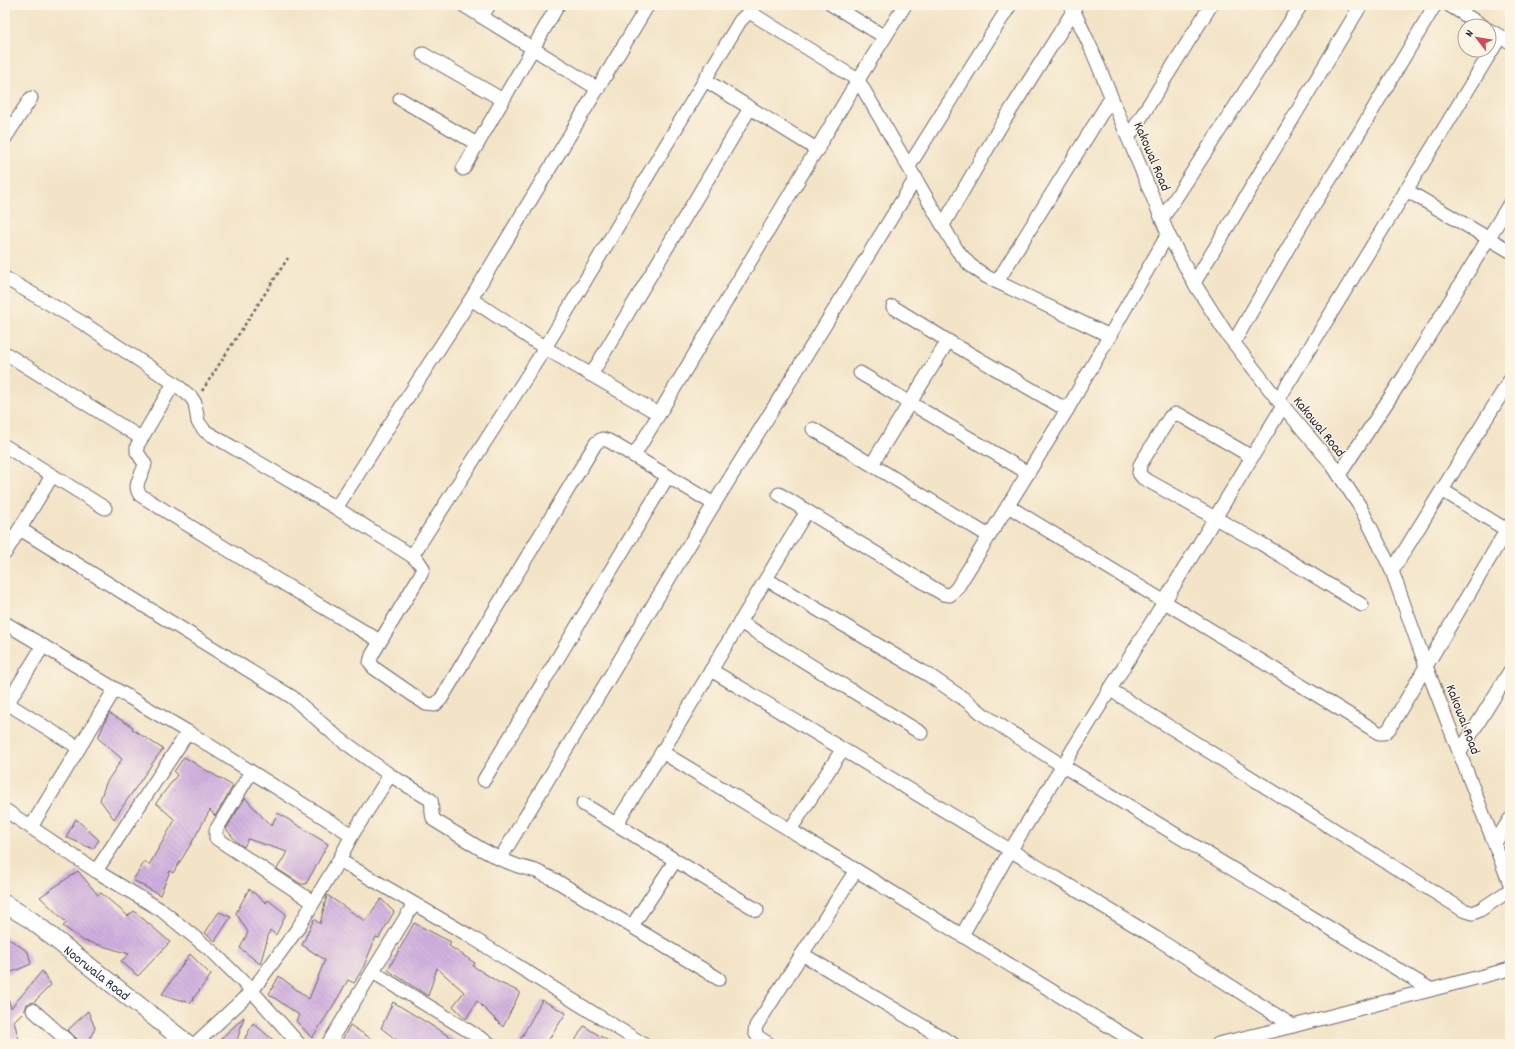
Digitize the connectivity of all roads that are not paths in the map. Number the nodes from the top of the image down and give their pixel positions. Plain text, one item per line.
1 (463, 5) edge
2 (489, 5) edge
3 (558, 5) edge
4 (648, 5) edge
5 (832, 5) edge
6 (905, 5) edge
7 (1010, 5) edge
8 (1211, 5) edge
9 (1301, 5) edge
10 (1361, 5) edge
11 (1435, 5) edge
12 (1449, 5) edge
13 (1072, 7) edge
14 (482, 17) junction
15 (1470, 18) edge
16 (885, 37) junction
17 (1505, 40) edge
18 (532, 49) junction
19 (423, 54) dead end
20 (705, 80) junction
21 (858, 80) junction
22 (598, 89) junction
23 (31, 98) dead end
24 (1111, 98) junction
25 (400, 99) dead end
26 (503, 100) junction
27 (750, 108) junction
28 (5, 138) edge
29 (1128, 138) junction
30 (477, 144) junction
31 (818, 150) junction
32 (908, 166) junction
33 (463, 169) dead end
34 (916, 178) junction
35 (1406, 190) junction
36 (1510, 203) edge
37 (1162, 219) junction
38 (942, 225) junction
39 (1168, 234) junction
40 (1489, 238) junction
41 (1510, 251) edge
42 (5, 278) edge
43 (997, 282) junction
44 (1194, 283) junction
45 (471, 299) junction
46 (893, 307) dead end
47 (1110, 336) junction
48 (948, 341) junction
49 (1234, 342) junction
50 (545, 348) junction
51 (5, 352) edge
52 (860, 373) dead end
53 (591, 374) junction
54 (1510, 380) edge
55 (174, 383) junction
56 (910, 402) junction
57 (1280, 403) junction
58 (1067, 410) junction
59 (659, 414) junction
60 (813, 429) dead end
61 (141, 438) junction
62 (5, 446) edge
63 (634, 456) junction
64 (1252, 457) junction
65 (872, 464) junction
66 (1028, 473) junction
67 (1339, 475) junction
68 (52, 476) junction
69 (668, 476) junction
70 (1442, 490) junction
71 (779, 494) dead end
72 (714, 504) junction
73 (1008, 506) junction
74 (105, 508) dead end
75 (336, 508) junction
76 (807, 512) junction
77 (1214, 519) junction
78 (1509, 528) edge
79 (13, 534) edge
80 (990, 536) junction
81 (5, 553) edge
82 (412, 556) junction
83 (1392, 571) junction
84 (766, 579) junction
85 (1164, 602) junction
86 (1362, 606) dead end
87 (740, 622) junction
88 (5, 623) edge
89 (380, 641) junction
90 (43, 646) junction
91 (1426, 666) junction
92 (711, 670) junction
93 (1510, 671) edge
94 (115, 689) junction
95 (1109, 689) junction
96 (6, 703) edge
97 (188, 732) junction
98 (921, 733) dead end
99 (79, 748) junction
100 (842, 750) junction
101 (662, 752) junction
102 (1460, 752) junction
103 (1063, 766) junction
104 (251, 772) junction
105 (390, 775) junction
106 (484, 780) dead end
107 (583, 804) dead end
108 (5, 810) edge
109 (1510, 819) edge
110 (616, 824) junction
111 (31, 827) junction
112 (790, 830) junction
113 (352, 835) junction
114 (1495, 843) junction
115 (1010, 851) junction
116 (500, 859) junction
117 (339, 860) junction
118 (676, 861) junction
119 (856, 870) junction
120 (96, 871) junction
121 (1510, 884) edge
122 (1510, 890) edge
123 (313, 902) junction
124 (5, 904) edge
125 (414, 904) junction
126 (757, 910) dead end
127 (632, 926) junction
128 (962, 936) junction
129 (802, 954) junction
130 (1510, 969) edge
131 (373, 972) junction
132 (719, 979) dead end
133 (1430, 989) junction
134 (252, 991) junction
135 (33, 1010) dead end
136 (1293, 1026) junction
137 (185, 1043) edge
138 (72, 1044) edge
139 (299, 1044) edge
140 (328, 1044) edge
141 (490, 1044) edge
142 (643, 1044) edge
143 (769, 1044) edge
144 (953, 1044) edge
145 (1138, 1044) edge
146 (1218, 1044) edge

1 - 14 street
2 - 14 street
3 - 18 street
4 - 22 street
5 - 16 street
6 - 16 street
7 - 32 street
8 - 29 street
9 - 37 street
10 - 44 street
11 - 49 street
12 - 15 street
13 - 24 street, Kakowal Road
13 - 38 street
14 - 18 street
16 - 21 street
17 - 35 street
18 - 22 street
18 - 26 street
19 - 26 street
20 - 21 street
20 - 27 street
20 - 50 street
21 - 31 street
21 - 32 street
22 - 45 street
23 - 28 street
24 - 29 street, Kakowal Road
24 - 43 street
25 - 30 street
26 - 30 street
27 - 31 street
27 - 53 street
29 - 37 street, Kakowal Road
30 - 33 street
31 - 59 street
32 - 34 street
34 - 38 street
34 - 72 street
35 - 40 street
35 - 57 street
36 - 40 street
37 - 39 street, Kakowal Road
38 - 43 street
39 - 44 street, Kakowal Road
39 - 47 street
40 - 41 street
40 - 67 street
42 - 55 street
43 - 47 street
44 - 49 street, Kakowal Road
45 - 50 street
45 - 75 street
46 - 48 street
47 - 58 street
48 - 56 street
48 - 58 street
49 - 57 street, Kakowal Road
50 - 53 street
50 - 82 street
51 - 61 street
52 - 56 street
53 - 59 street
54 - 70 street
55 - 61 street
55 - 75 street
56 - 65 street
56 - 66 street
57 - 64 street
57 - 67 street, Kakowal Road
58 - 66 street
59 - 63 street
60 - 65 street
61 - 89 street
62 - 68 street
63 - 69 street
63 - 89 street
64 - 77 street
64 - 77 street
65 - 80 street
66 - 73 street
67 - 83 street, Kakowal Road
68 - 74 street
68 - 79 street
69 - 72 street
69 - 106 street
70 - 78 street
70 - 83 street
71 - 76 street
72 - 116 street
73 - 80 street
73 - 85 street
75 - 82 street
76 - 80 street
76 - 84 street
77 - 85 street
77 - 86 street
78 - 91 street
79 - 81 street
79 - 105 street
82 - 89 street
83 - 91 street, Kakowal Road
84 - 87 street
84 - 103 street
85 - 91 street
85 - 95 street
87 - 92 street
87 - 98 street
88 - 90 street
90 - 94 street
90 - 96 street
91 - 102 street, Kakowal Road
92 - 100 street
92 - 101 street
93 - 102 street
94 - 97 street
94 - 99 street
95 - 103 street
95 - 122 street
96 - 99 street
97 - 104 street
97 - 120 street
99 - 111 street
100 - 112 street
100 - 115 street
101 - 110 street
101 - 112 street
102 - 114 street, Kakowal Road
103 - 115 street
103 - 133 street
104 - 113 street
104 - 123 street
105 - 113 street
105 - 116 street
107 - 110 street
108 - 111 street
109 - 114 street
110 - 118 street
111 - 120 street
112 - 119 street
113 - 117 street
114 - 121 street, Kakowal Road
115 - 128 street
115 - 136 street
116 - 127 street
117 - 123 street
117 - 125 street
118 - 126 street
118 - 127 street
119 - 128 street
119 - 129 street
120 - 134 street
123 - 134 street
124 - 137 street, Noorwala Road
125 - 131 street
125 - 142 street
127 - 132 street
128 - 145 street
129 - 143 street
129 - 144 street
130 - 133 street
131 - 140 street
131 - 141 street
133 - 136 street
134 - 137 street
134 - 139 street
135 - 138 street
136 - 146 street

